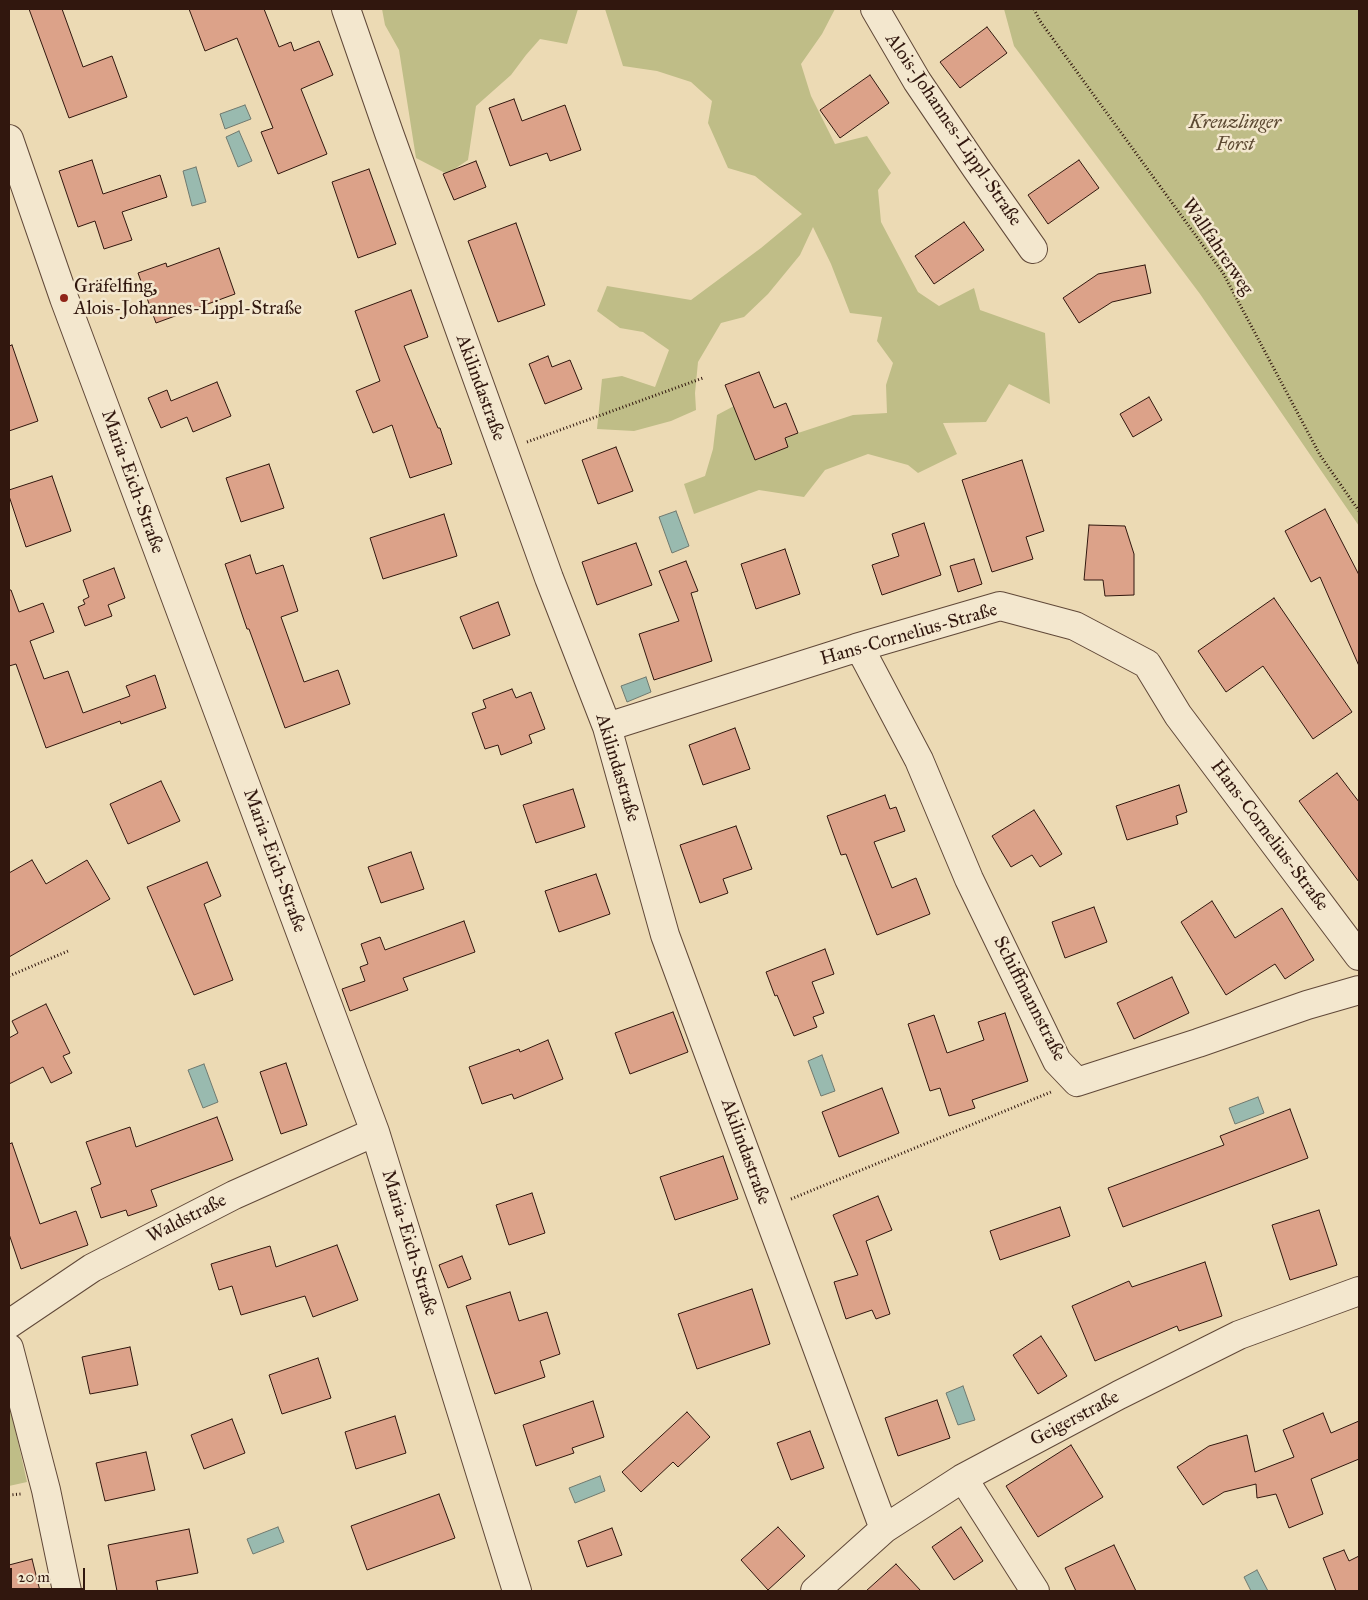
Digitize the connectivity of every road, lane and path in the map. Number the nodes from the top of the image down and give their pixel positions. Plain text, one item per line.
1 (346, 9) edge
2 (875, 9) edge
3 (1034, 9) edge
4 (9, 138) edge
5 (1033, 249) dead end
6 (703, 378) dead end
7 (503, 451) junction
8 (1359, 511) edge
9 (856, 648) junction
10 (607, 727) junction
11 (68, 951) dead end
12 (1359, 956) edge
13 (9, 976) edge
14 (1359, 990) edge
15 (1077, 1082) junction
16 (375, 1132) junction
17 (766, 1209) junction
18 (1359, 1291) edge
19 (9, 1324) edge
20 (9, 1348) edge
21 (963, 1478) junction
22 (884, 1529) junction
23 (67, 1591) edge
24 (517, 1591) edge
25 (816, 1591) edge
26 (1035, 1591) edge

1 - 7 street, Akilindastraße
2 - 5 street, Alois-Johannes-Lippl-Straße
3 - 8 path, Wallfahrerweg
4 - 16 street, Maria-Eich-Straße
6 - 7 path
7 - 10 street, Akilindastraße
9 - 10 street, Hans-Cornelius-Straße
9 - 12 street, Hans-Cornelius-Straße
9 - 15 street, Schiffmannstraße
10 - 17 street, Akilindastraße
11 - 13 path
14 - 15 street, Schiffmannstraße
15 - 17 path
16 - 19 street, Waldstraße
16 - 24 street, Maria-Eich-Straße
17 - 22 street, Akilindastraße
18 - 21 street, Geigerstraße
20 - 23 street
21 - 22 street, Geigerstraße
21 - 26 street
22 - 25 street, Geigerstraße

